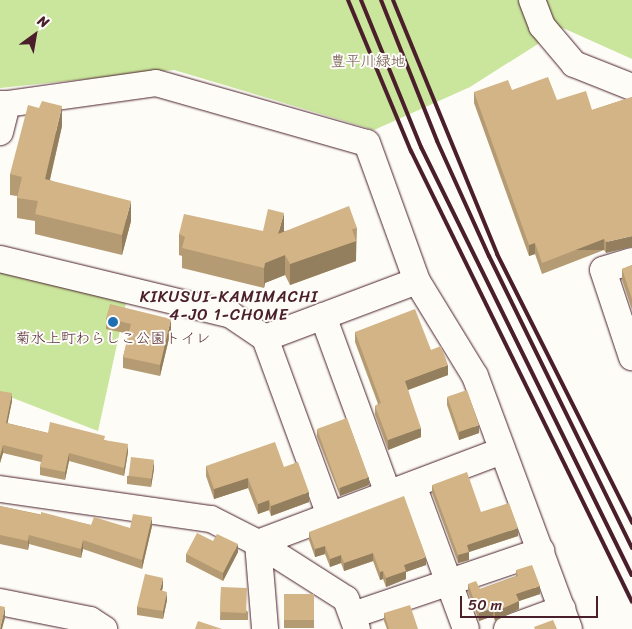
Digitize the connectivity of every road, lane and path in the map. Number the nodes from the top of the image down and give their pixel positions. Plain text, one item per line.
1 (532, 0) edge
2 (632, 87) edge
3 (3, 104) edge
4 (0, 132) edge
5 (0, 260) edge
6 (632, 261) edge
7 (416, 281) junction
8 (323, 316) junction
9 (265, 338) junction
10 (632, 357) edge
11 (502, 451) junction
12 (413, 485) junction
13 (0, 489) edge
14 (388, 494) junction
15 (330, 516) junction
16 (258, 543) junction
17 (541, 551) junction
18 (449, 582) junction
19 (0, 602) edge
20 (566, 619) edge
21 (355, 622) edge
22 (104, 629) edge
23 (265, 629) edge
24 (466, 629) edge
25 (507, 629) edge

1 - 2 street
3 - 4 street
3 - 7 street
5 - 9 street
6 - 10 street
7 - 8 street
7 - 11 street
8 - 9 street
8 - 14 street
9 - 15 street
11 - 12 street
11 - 17 street
12 - 14 street
12 - 18 street
13 - 16 street
14 - 15 street
15 - 16 street
16 - 21 street
16 - 23 street
17 - 18 street
17 - 20 street
18 - 21 street
18 - 24 street
19 - 22 street
20 - 25 street

